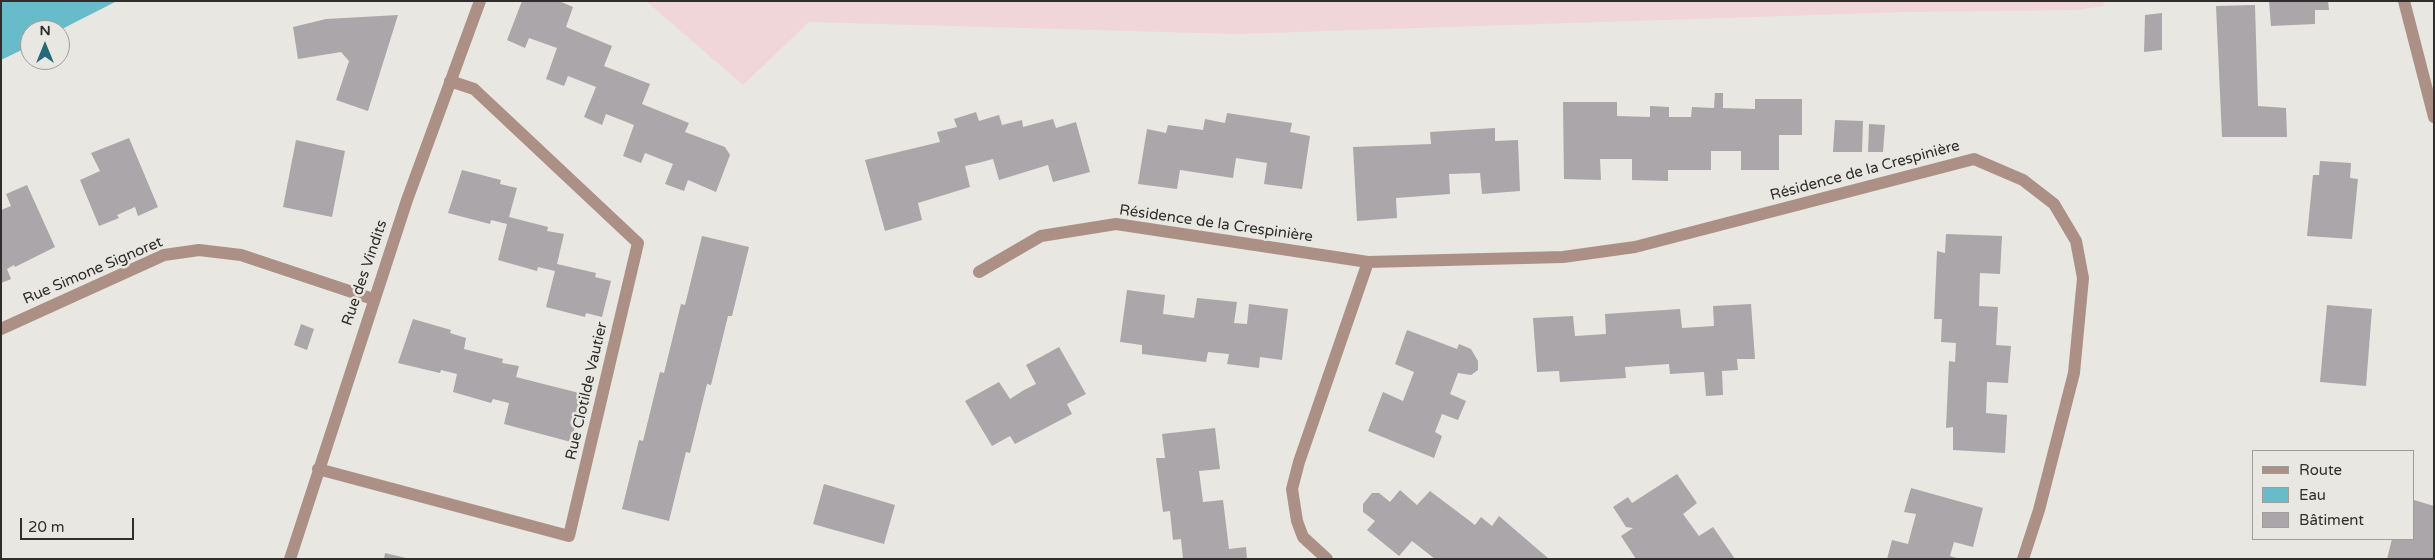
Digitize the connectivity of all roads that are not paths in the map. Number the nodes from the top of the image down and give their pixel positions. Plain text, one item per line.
1 (480, 1) edge
2 (2404, 1) edge
3 (450, 81) junction
4 (2434, 117) edge
5 (1368, 262) junction
6 (979, 272) dead end
7 (373, 299) junction
8 (1, 329) edge
9 (318, 468) junction
10 (290, 559) edge
11 (1327, 559) edge
12 (2023, 559) edge

1 - 3 street, Rue des Vindits
2 - 4 street
3 - 7 street, Rue des Vindits
3 - 9 street, Rue Clotilde Vautier
5 - 6 street, Résidence de la Crespinière
5 - 11 street
5 - 12 street, Résidence de la Crespinière
7 - 8 street, Rue Simone Signoret
7 - 9 street, Rue des Vindits
9 - 10 street, Rue des Vindits

